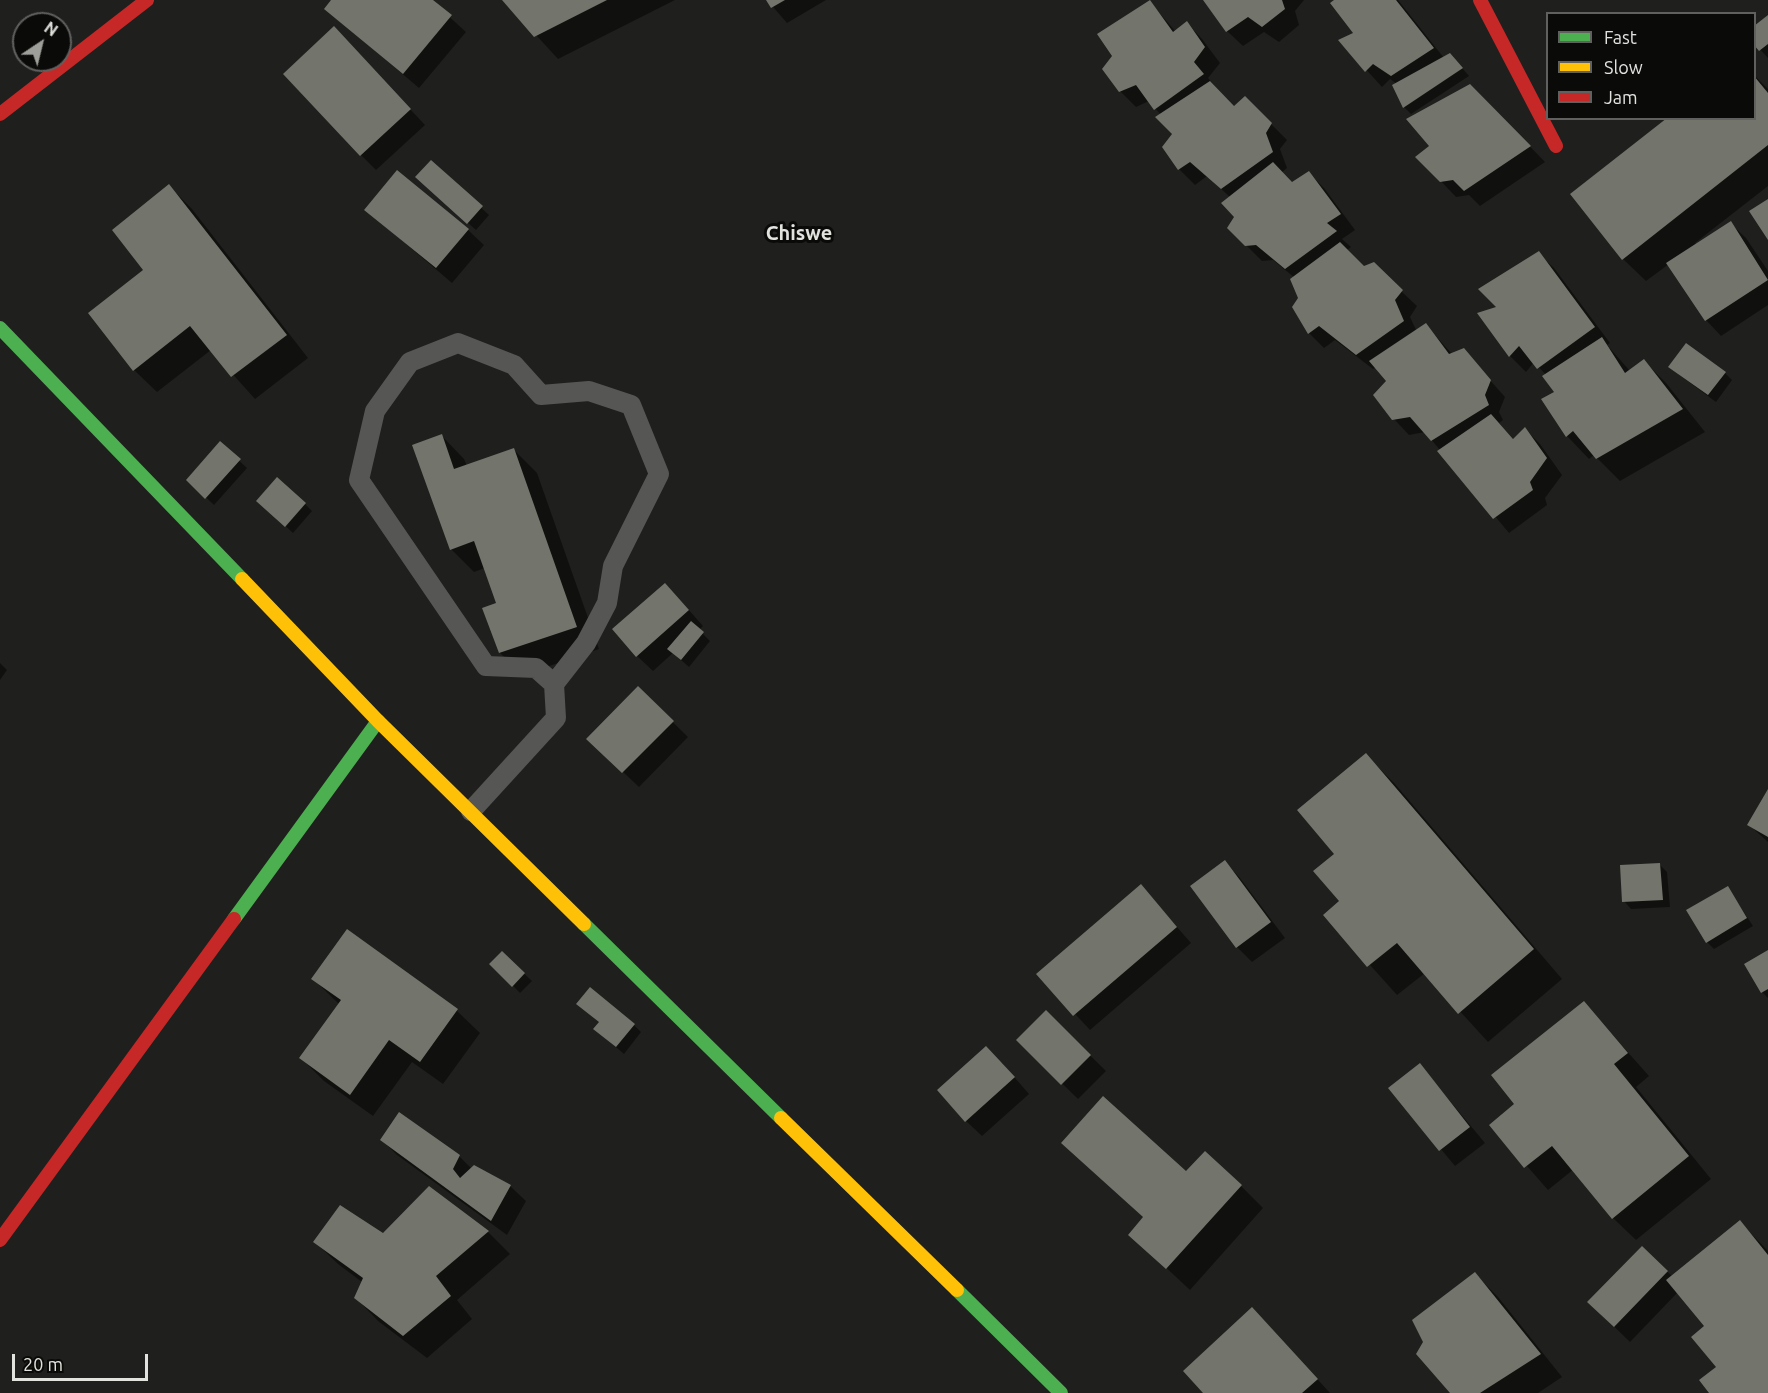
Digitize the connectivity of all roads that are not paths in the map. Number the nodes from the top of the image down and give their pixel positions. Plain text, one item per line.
1 (147, 0) edge
2 (1480, 0) edge
3 (0, 114) edge
4 (1556, 146) dead end
5 (0, 328) edge
6 (554, 684) junction
7 (378, 721) junction
8 (471, 812) junction
9 (0, 1240) edge
10 (1061, 1393) edge

1 - 3 street
2 - 4 street
5 - 7 street
6 - 6 lane
6 - 8 lane
7 - 8 street
7 - 9 street
8 - 10 street

